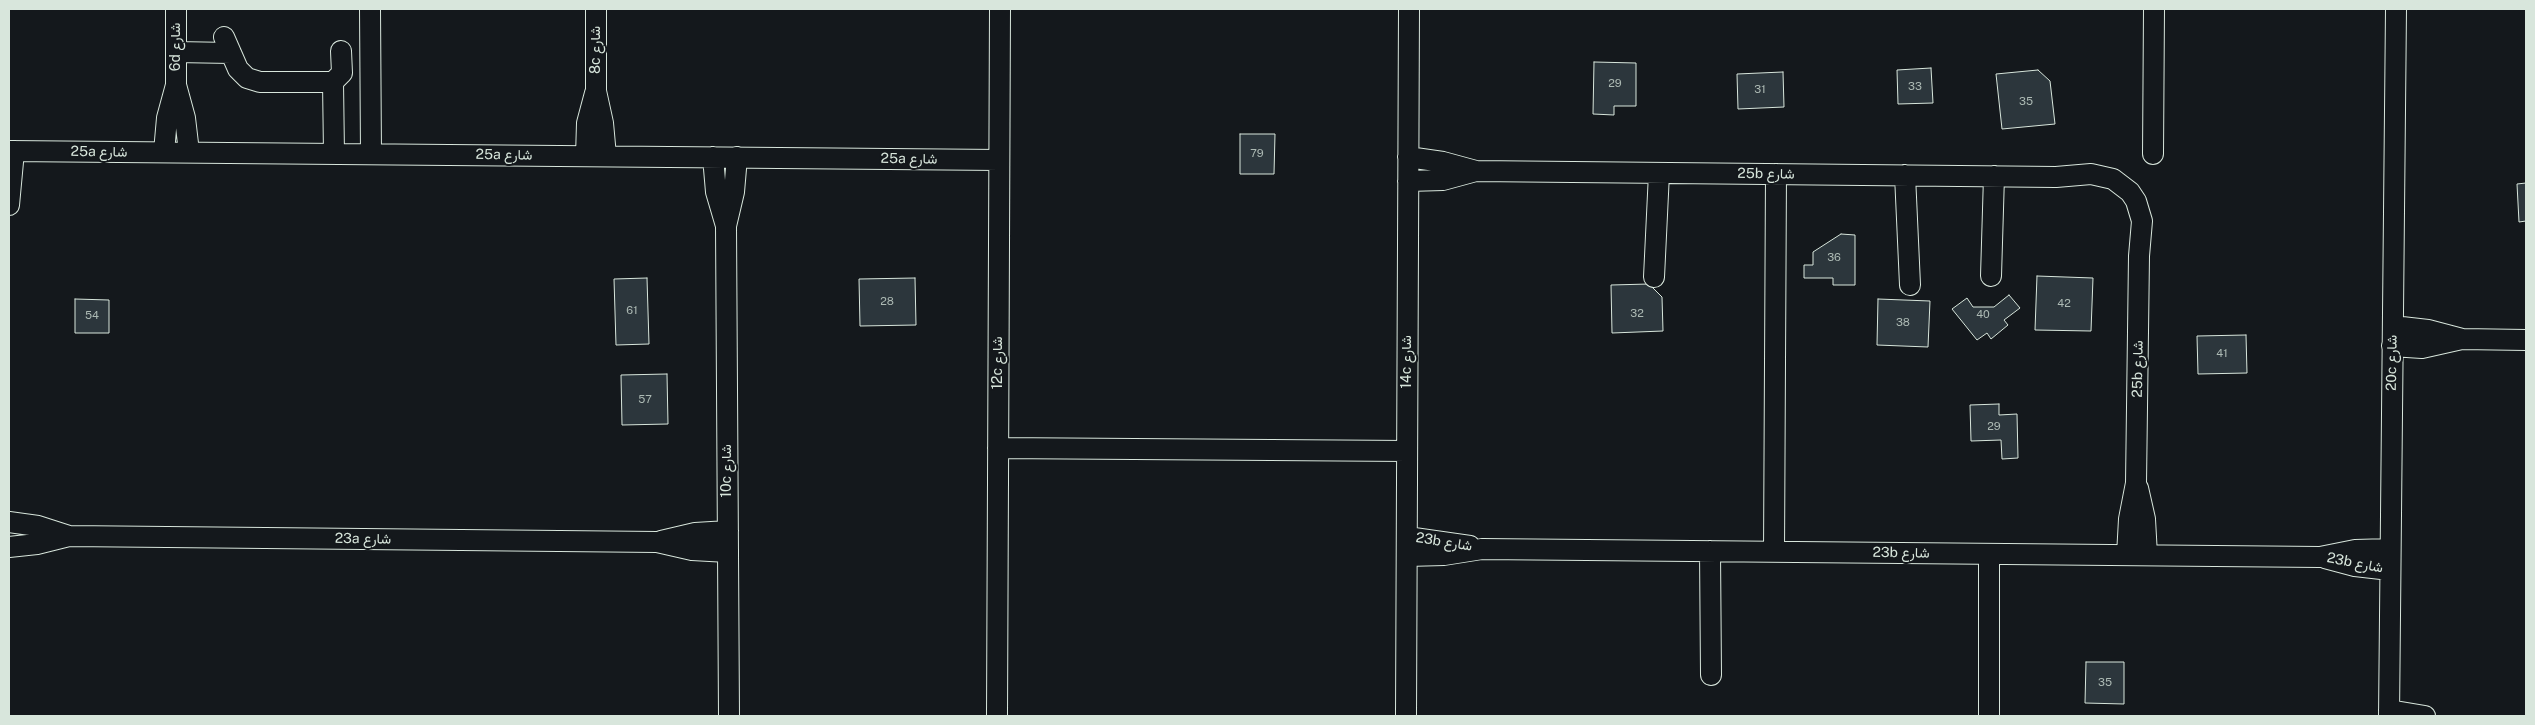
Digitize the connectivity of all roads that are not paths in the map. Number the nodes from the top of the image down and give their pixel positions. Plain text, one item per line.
1 (176, 9) edge
2 (370, 9) edge
3 (596, 9) edge
4 (1000, 9) edge
5 (1409, 9) edge
6 (2154, 9) edge
7 (2396, 9) edge
8 (176, 52) junction
9 (341, 52) dead end
10 (332, 82) junction
11 (176, 85) junction
12 (596, 91) junction
13 (12, 151) edge
14 (164, 152) junction
15 (189, 152) junction
16 (334, 154) junction
17 (371, 154) junction
18 (2153, 154) dead end
19 (586, 156) junction
20 (606, 156) junction
21 (713, 157) junction
22 (1408, 157) junction
23 (737, 158) junction
24 (999, 160) junction
25 (1476, 171) junction
26 (1659, 173) junction
27 (1776, 174) junction
28 (1905, 176) junction
29 (1994, 176) junction
30 (1408, 181) junction
31 (9, 204) edge
32 (726, 226) junction
33 (1991, 276) dead end
34 (1654, 277) dead end
35 (1910, 285) dead end
36 (2393, 336) junction
37 (2526, 340) edge
38 (998, 448) junction
39 (1407, 451) junction
40 (2136, 483) junction
41 (9, 522) edge
42 (728, 531) junction
43 (69, 536) junction
44 (657, 542) junction
45 (1407, 546) junction
46 (9, 547) edge
47 (2390, 549) junction
48 (1710, 551) junction
49 (728, 552) junction
50 (1774, 552) junction
51 (1989, 554) junction
52 (2127, 555) junction
53 (2147, 555) junction
54 (2320, 557) junction
55 (2390, 570) junction
56 (1711, 675) dead end
57 (2389, 713) edge
58 (729, 716) edge
59 (996, 716) edge
60 (1406, 716) edge
61 (1989, 716) edge
62 (2425, 716) edge

1 - 8 street, 6d شارع
2 - 17 street
3 - 12 street, 8c شارع
4 - 24 street, 12c شارع
5 - 22 street, 14c شارع
6 - 18 street
7 - 36 street, 20c شارع
8 - 10 street
8 - 11 street, 6d شارع
9 - 10 street
10 - 16 street
11 - 14 street, 6d شارع
11 - 15 street, 6d شارع
12 - 19 street, 8c شارع
12 - 20 street, 8c شارع
13 - 14 street, 25a شارع
13 - 31 street
14 - 15 street, 25a شارع
15 - 16 street, 25a شارع
16 - 17 street, 25a شارع
17 - 19 street, 25a شارع
19 - 20 street, 25a شارع
20 - 21 street, 25a شارع
21 - 23 street, 25a شارع
21 - 32 street, 10c شارع
22 - 25 street, 25b شارع
22 - 30 street, 14c شارع
23 - 24 street, 25a شارع
23 - 32 street, 10c شارع
24 - 38 street, 12c شارع
25 - 26 street, 25b شارع
25 - 30 street, 25b شارع
26 - 27 street, 25b شارع
26 - 34 street
27 - 28 street, 25b شارع
27 - 50 street
28 - 29 street, 25b شارع
28 - 35 street
29 - 33 street
29 - 40 street, 25b شارع
30 - 39 street, 14c شارع
32 - 42 street, 10c شارع
36 - 37 street
36 - 47 street, 20c شارع
38 - 39 street
38 - 59 street, 12c شارع
39 - 45 street, 14c شارع
40 - 52 street, 25b شارع
40 - 53 street, 25b شارع
41 - 43 street, 23a شارع
42 - 44 street, 23a شارع
42 - 49 street, 10c شارع
43 - 44 street, 23a شارع
43 - 46 street, 23a شارع
44 - 49 street, 23a شارع
45 - 48 street, 23b شارع
45 - 60 street, 14c شارع
47 - 54 street, 23b شارع
47 - 55 street, 20c شارع
48 - 50 street, 23b شارع
48 - 56 street
49 - 58 street, 10c شارع
50 - 51 street, 23b شارع
51 - 52 street, 23b شارع
51 - 61 street
52 - 53 street, 23b شارع
53 - 54 street, 23b شارع
54 - 55 street, 23b شارع
55 - 57 street, 20c شارع
57 - 62 street

